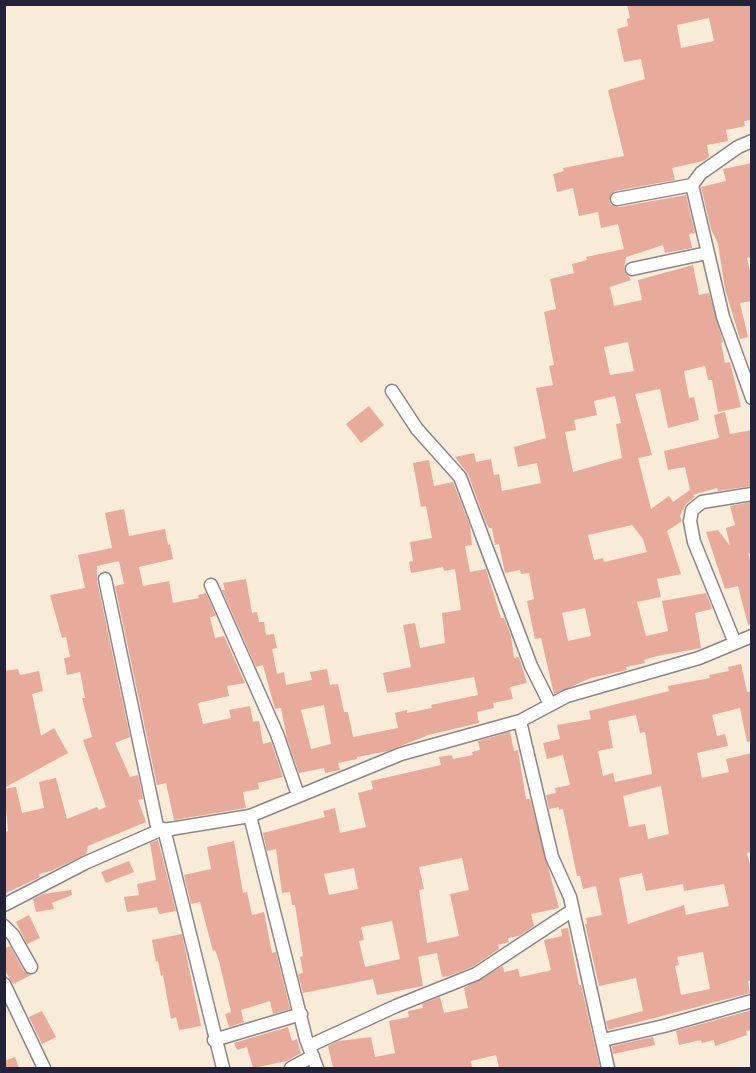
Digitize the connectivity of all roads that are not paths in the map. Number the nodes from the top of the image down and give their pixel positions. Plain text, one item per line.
1 (752, 141) edge
2 (692, 185) junction
3 (617, 199) dead end
4 (707, 253) junction
5 (632, 269) dead end
6 (392, 391) dead end
7 (752, 398) edge
8 (752, 494) edge
9 (105, 579) dead end
10 (211, 585) dead end
11 (752, 636) edge
12 (735, 644) junction
13 (547, 700) junction
14 (520, 721) junction
15 (298, 795) junction
16 (250, 816) junction
17 (168, 828) junction
18 (4, 905) edge
19 (573, 910) junction
20 (4, 926) edge
21 (31, 967) dead end
22 (4, 984) edge
23 (752, 1001) edge
24 (301, 1014) junction
25 (214, 1040) junction
26 (603, 1040) junction
27 (308, 1043) junction
28 (44, 1068) edge
29 (223, 1068) edge
30 (291, 1068) edge
31 (317, 1068) edge
32 (608, 1068) edge

1 - 2 street
2 - 3 street
2 - 4 street
4 - 5 street
4 - 7 street
6 - 13 street
8 - 12 street
9 - 17 street
10 - 15 street
11 - 12 street
12 - 13 street
13 - 14 street
14 - 15 street
14 - 19 street
15 - 16 street
16 - 17 street
16 - 24 street
17 - 18 street
17 - 25 street
19 - 26 street
19 - 27 street
20 - 21 street
22 - 28 street
23 - 26 street
24 - 25 street
24 - 27 street
25 - 29 street
26 - 32 street
27 - 30 street
27 - 31 street

